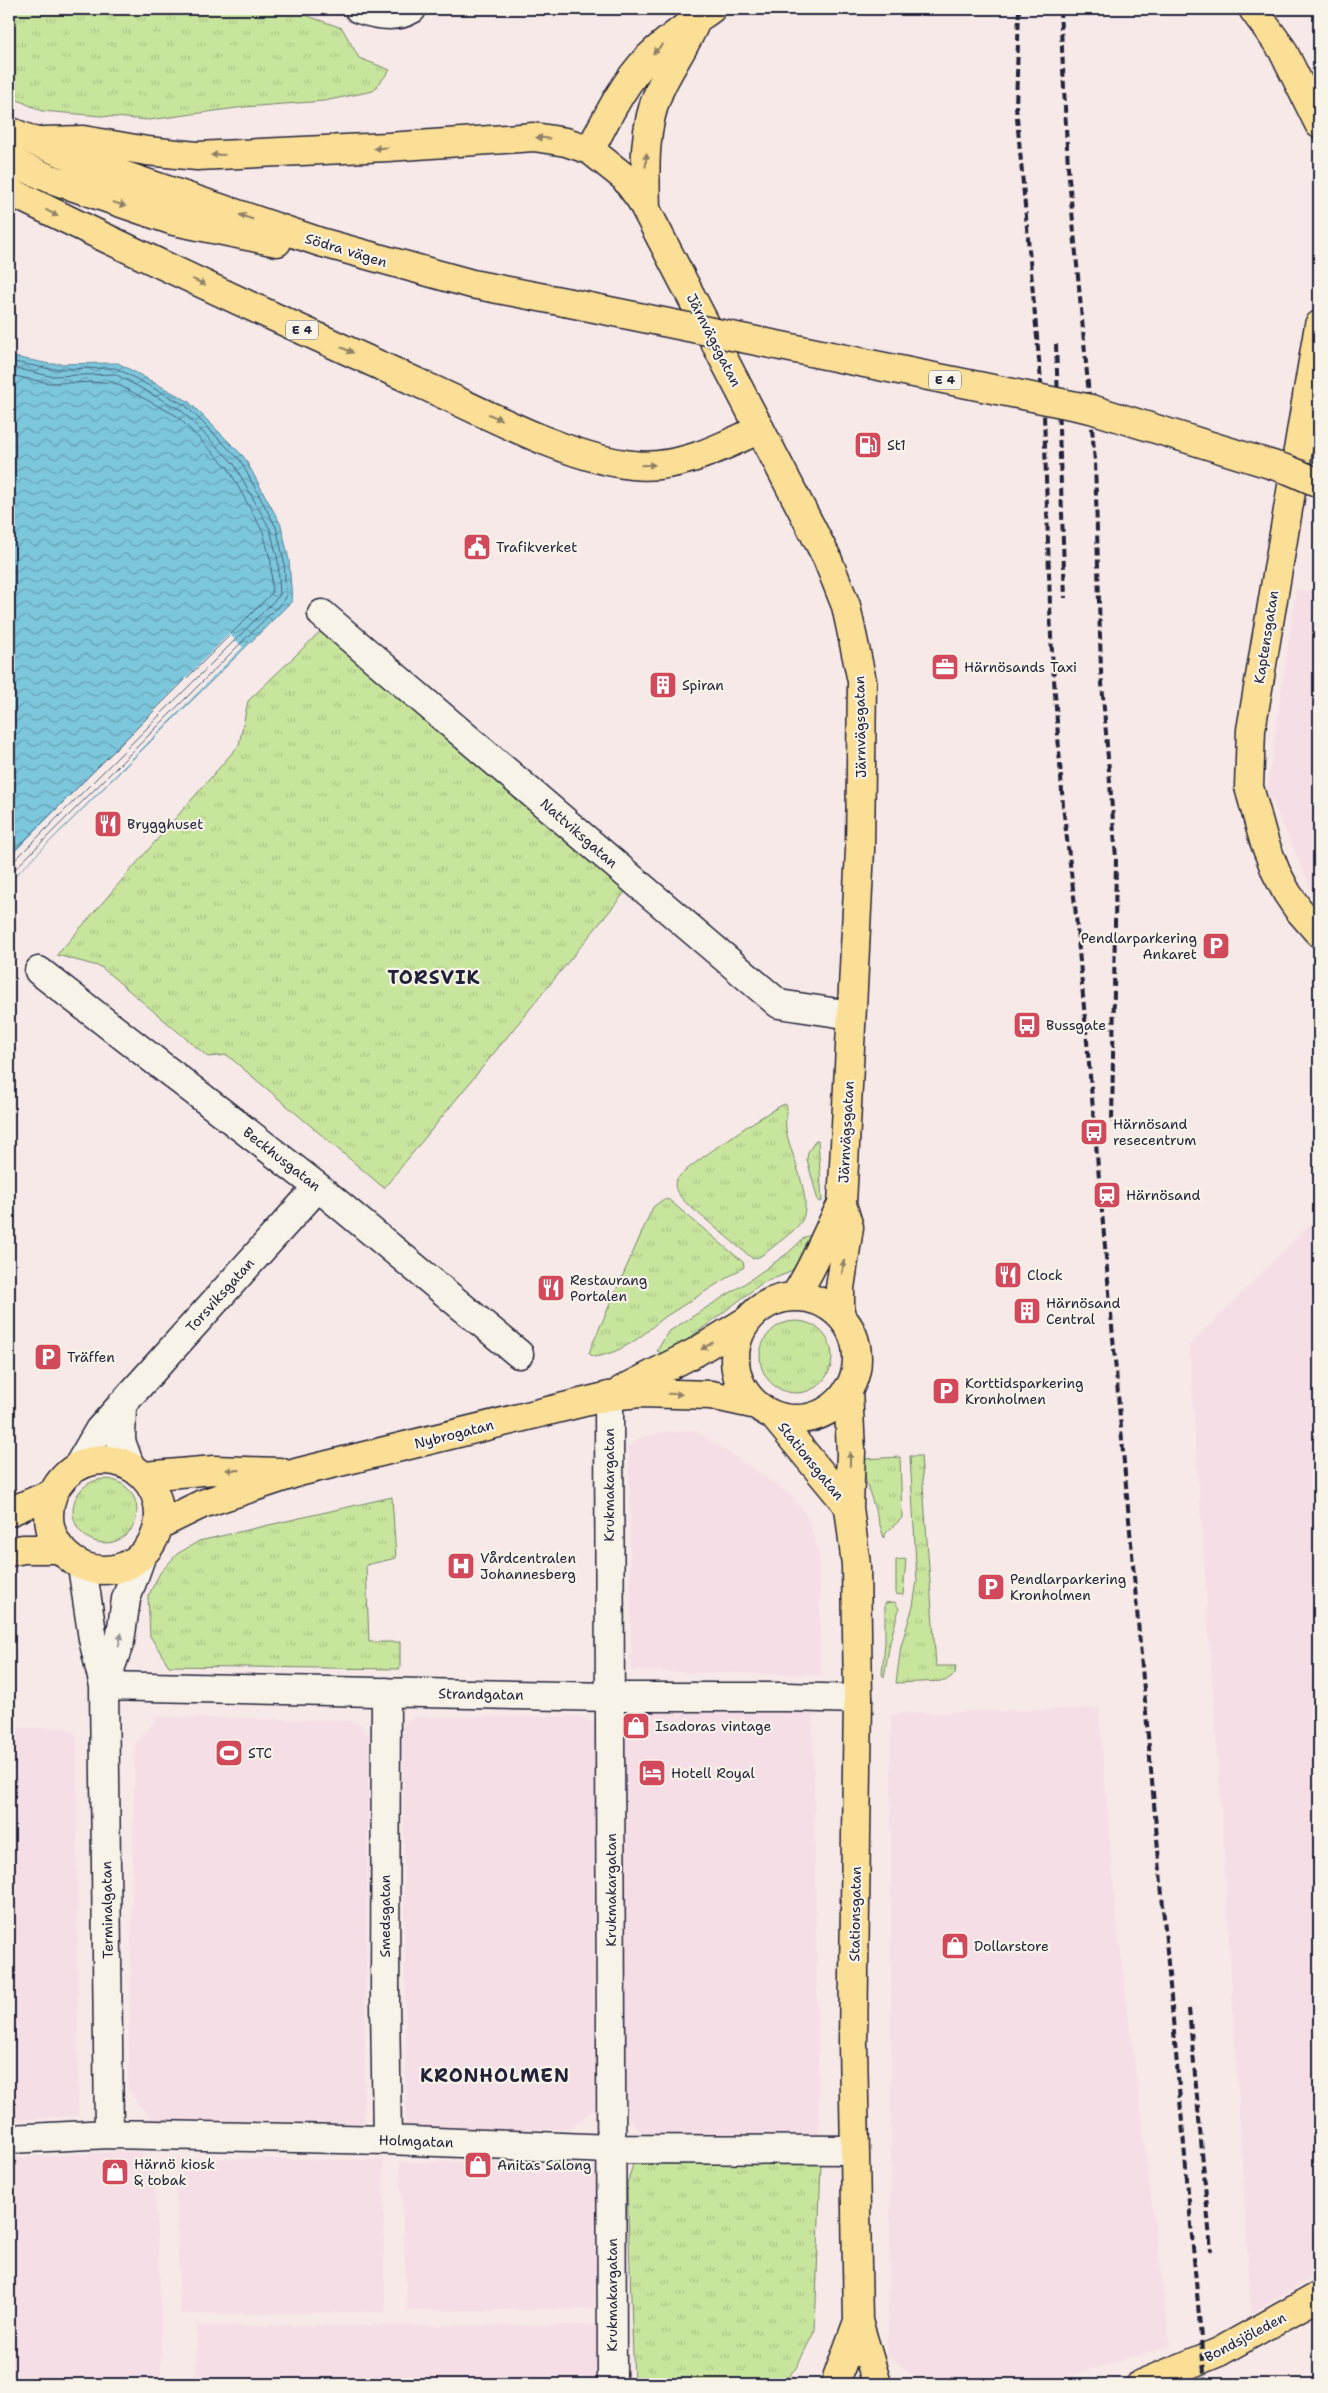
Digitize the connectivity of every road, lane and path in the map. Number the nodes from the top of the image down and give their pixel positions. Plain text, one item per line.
1 (359, 9) edge
2 (412, 9) edge
3 (1253, 9) edge
4 (704, 14) edge
5 (1319, 124) edge
6 (20, 136) edge
7 (590, 150) junction
8 (9, 161) edge
9 (9, 191) edge
10 (646, 209) junction
11 (394, 264) junction
12 (1319, 325) edge
13 (760, 429) junction
14 (1319, 483) edge
15 (322, 614) dead end
16 (1319, 933) edge
17 (39, 970) dead end
18 (852, 1015) junction
19 (318, 1187) junction
20 (842, 1204) junction
21 (794, 1297) junction
22 (840, 1315) junction
23 (748, 1320) junction
24 (519, 1354) dead end
25 (848, 1389) junction
26 (609, 1396) junction
27 (122, 1404) junction
28 (765, 1410) junction
29 (78, 1466) junction
30 (137, 1471) junction
31 (299, 1472) junction
32 (53, 1493) junction
33 (848, 1507) junction
34 (9, 1512) edge
35 (159, 1525) junction
36 (60, 1549) junction
37 (9, 1552) edge
38 (140, 1557) junction
39 (82, 1566) junction
40 (104, 1686) junction
41 (386, 1692) junction
42 (610, 1697) junction
43 (858, 1699) junction
44 (109, 2134) junction
45 (9, 2139) edge
46 (387, 2140) junction
47 (611, 2149) junction
48 (854, 2150) junction
49 (1319, 2296) edge
50 (858, 2321) junction
51 (612, 2384) edge
52 (835, 2384) edge
53 (877, 2384) edge
54 (1140, 2384) edge

1 - 2 street
3 - 5 main road
4 -> 7 main road, Järnvägsgatan
10 -> 4 main road, Järnvägsgatan
7 -> 6 main road, E 4
11 -> 6 main road, Södra vägen / E 4
7 - 10 main road, Järnvägsgatan
8 -> 11 main road, Södra vägen / E 4
9 -> 13 main road, E 4
10 - 13 main road, Järnvägsgatan
11 - 14 main road, E 4, bridge
12 - 16 main road, Kaptensgatan
13 - 18 main road, Järnvägsgatan
15 - 18 street, Nattviksgatan
17 - 19 street, Beckhusgatan
18 - 20 main road, Järnvägsgatan
19 - 24 street, Beckhusgatan
19 - 27 street, Torsviksgatan
20 - 21 main road, Järnvägsgatan
22 -> 20 main road, Järnvägsgatan
21 - 22 main road
21 - 23 main road
22 - 25 main road
23 -> 26 main road, Nybrogatan
23 - 28 main road
25 - 28 main road
33 -> 25 main road, Stationsgatan
26 -> 28 main road, Nybrogatan
26 - 31 main road, Nybrogatan
26 - 42 street, Krukmakargatan
27 - 29 street, Torsviksgatan
27 - 30 street
28 - 33 main road, Stationsgatan
29 - 30 main road
29 - 32 main road
31 -> 30 main road, Nybrogatan
30 - 35 main road
31 - 35 main road, Nybrogatan
32 - 34 main road
32 - 36 main road
33 - 43 main road, Stationsgatan
35 - 38 main road
36 - 37 main road
36 - 39 main road
38 - 39 main road
40 -> 38 street, Terminalgatan
39 - 40 street, Terminalgatan
40 - 41 street, Strandgatan
40 - 44 street, Terminalgatan
41 - 42 street, Strandgatan
41 - 46 street, Smedsgatan
42 - 43 street, Strandgatan
42 - 47 street, Krukmakargatan
43 - 48 main road, Stationsgatan
44 - 45 street, Holmgatan
44 - 46 street, Holmgatan
46 - 47 street, Holmgatan
47 - 48 street, Holmgatan
47 - 51 street, Krukmakargatan
48 - 50 main road, Stationsgatan
49 - 54 main road, Bondsjöleden
50 - 52 main road, Stationsgatan
50 - 53 main road, Stationsgatan

